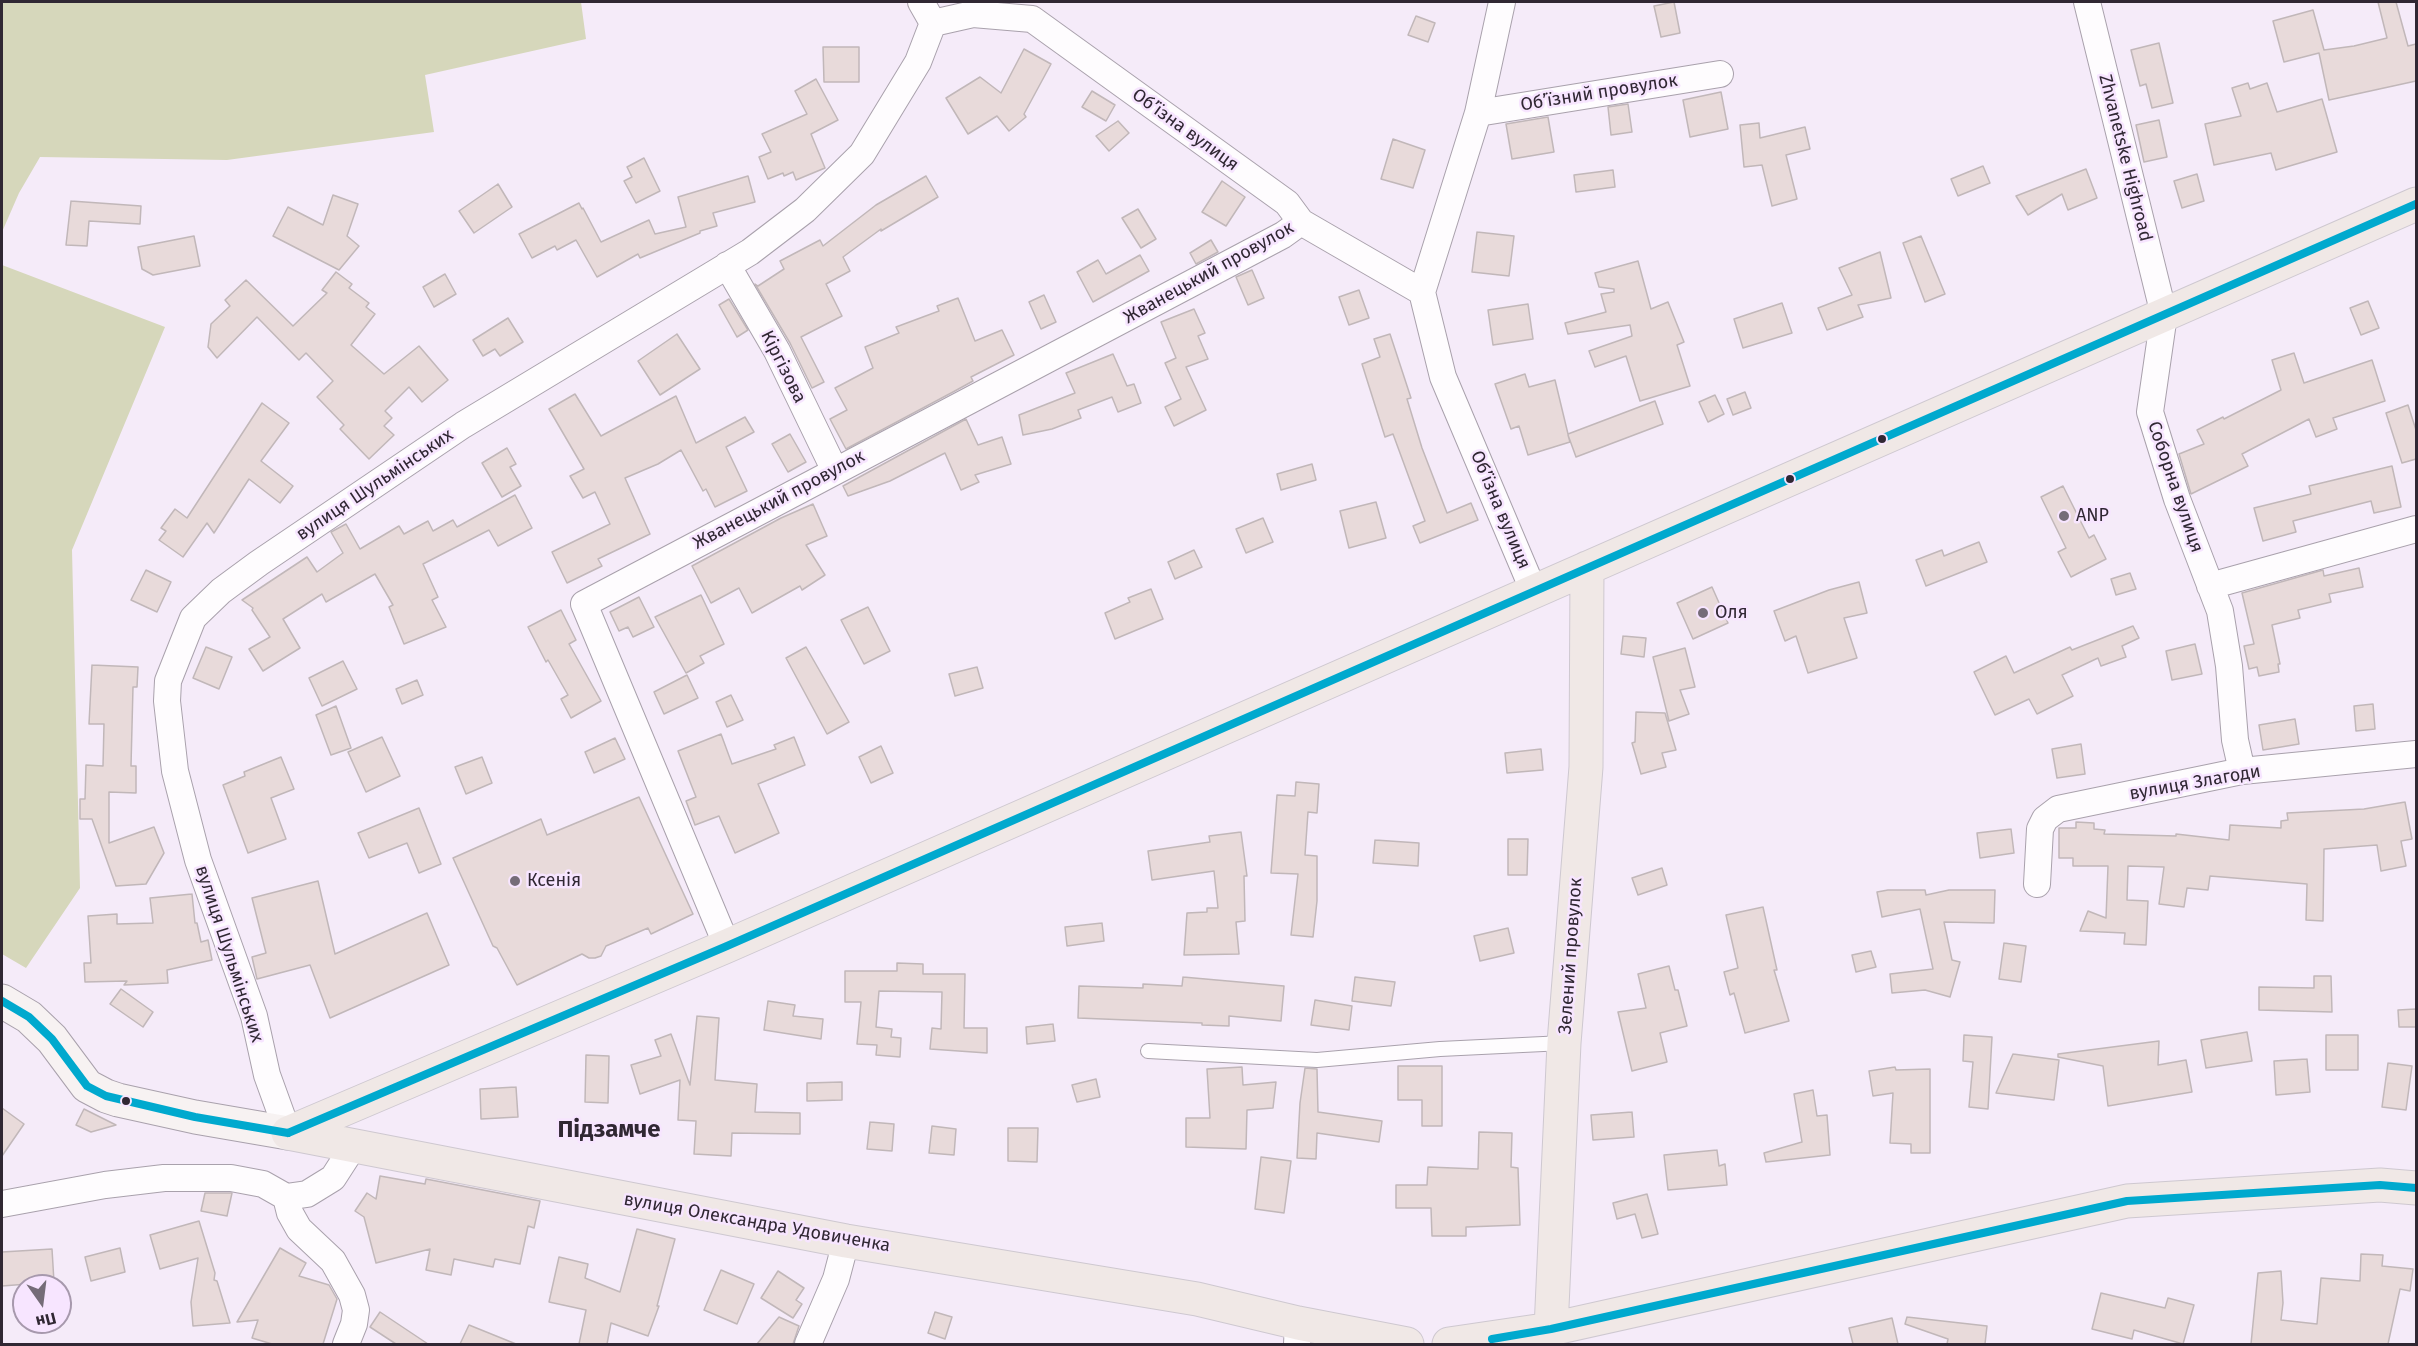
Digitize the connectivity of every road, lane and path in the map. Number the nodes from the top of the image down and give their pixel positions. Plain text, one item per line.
1 (1502, 2) edge
2 (2087, 2) edge
3 (927, 12) edge
4 (1720, 74) dead end
5 (1478, 113) junction
6 (2416, 204) edge
7 (1301, 222) junction
8 (727, 266) junction
9 (1422, 292) junction
10 (2164, 315) junction
11 (835, 471) junction
12 (2416, 529) edge
13 (1587, 568) junction
14 (2210, 586) junction
15 (1534, 592) junction
16 (2416, 754) edge
17 (2242, 771) junction
18 (2037, 884) dead end
19 (727, 946) junction
20 (2, 1001) edge
21 (1564, 1043) junction
22 (1148, 1051) dead end
23 (288, 1133) junction
24 (352, 1147) junction
25 (2416, 1188) edge
26 (286, 1197) junction
27 (2, 1204) edge
28 (846, 1241) junction
29 (1297, 1334) edge
30 (1550, 1336) edge
31 (346, 1344) edge
32 (807, 1344) edge
33 (1407, 1344) edge
34 (1449, 1344) edge

1 - 5 street
2 - 10 street, Zhvanetske Highroad
3 - 7 street, Обʼїзна вулиця
3 - 8 street, вулиця Шульмінських
4 - 5 street, Обʼїзний провулок
5 - 9 street
6 - 10 main road
7 - 9 street, Обʼїзна вулиця
7 - 11 street, Жванецький провулок
8 - 11 street, Кіргізова
8 - 23 street, вулиця Шульмінських
9 - 15 street, Обʼїзна вулиця
10 - 13 main road
10 - 14 street, Соборна вулиця
11 - 19 street, Жванецький провулок
12 - 14 street
13 - 15 main road
13 - 21 main road, Зелений провулок
14 - 17 street, Соборна вулиця
15 - 19 main road
16 - 17 street, вулиця Злагоди
17 - 18 street, вулиця Злагоди
19 - 23 main road
20 - 23 main road, вулиця Олександра Удовиченка
21 - 22 lane
21 - 30 main road, Зелений провулок
23 - 24 main road, вулиця Олександра Удовиченка
24 - 26 street
24 - 28 main road, вулиця Олександра Удовиченка
25 - 30 main road
26 - 27 street
26 - 31 street
28 - 29 main road, вулиця Олександра Удовиченка
28 - 32 street
29 - 33 main road, вулиця Олександра Удовиченка
30 - 34 main road

